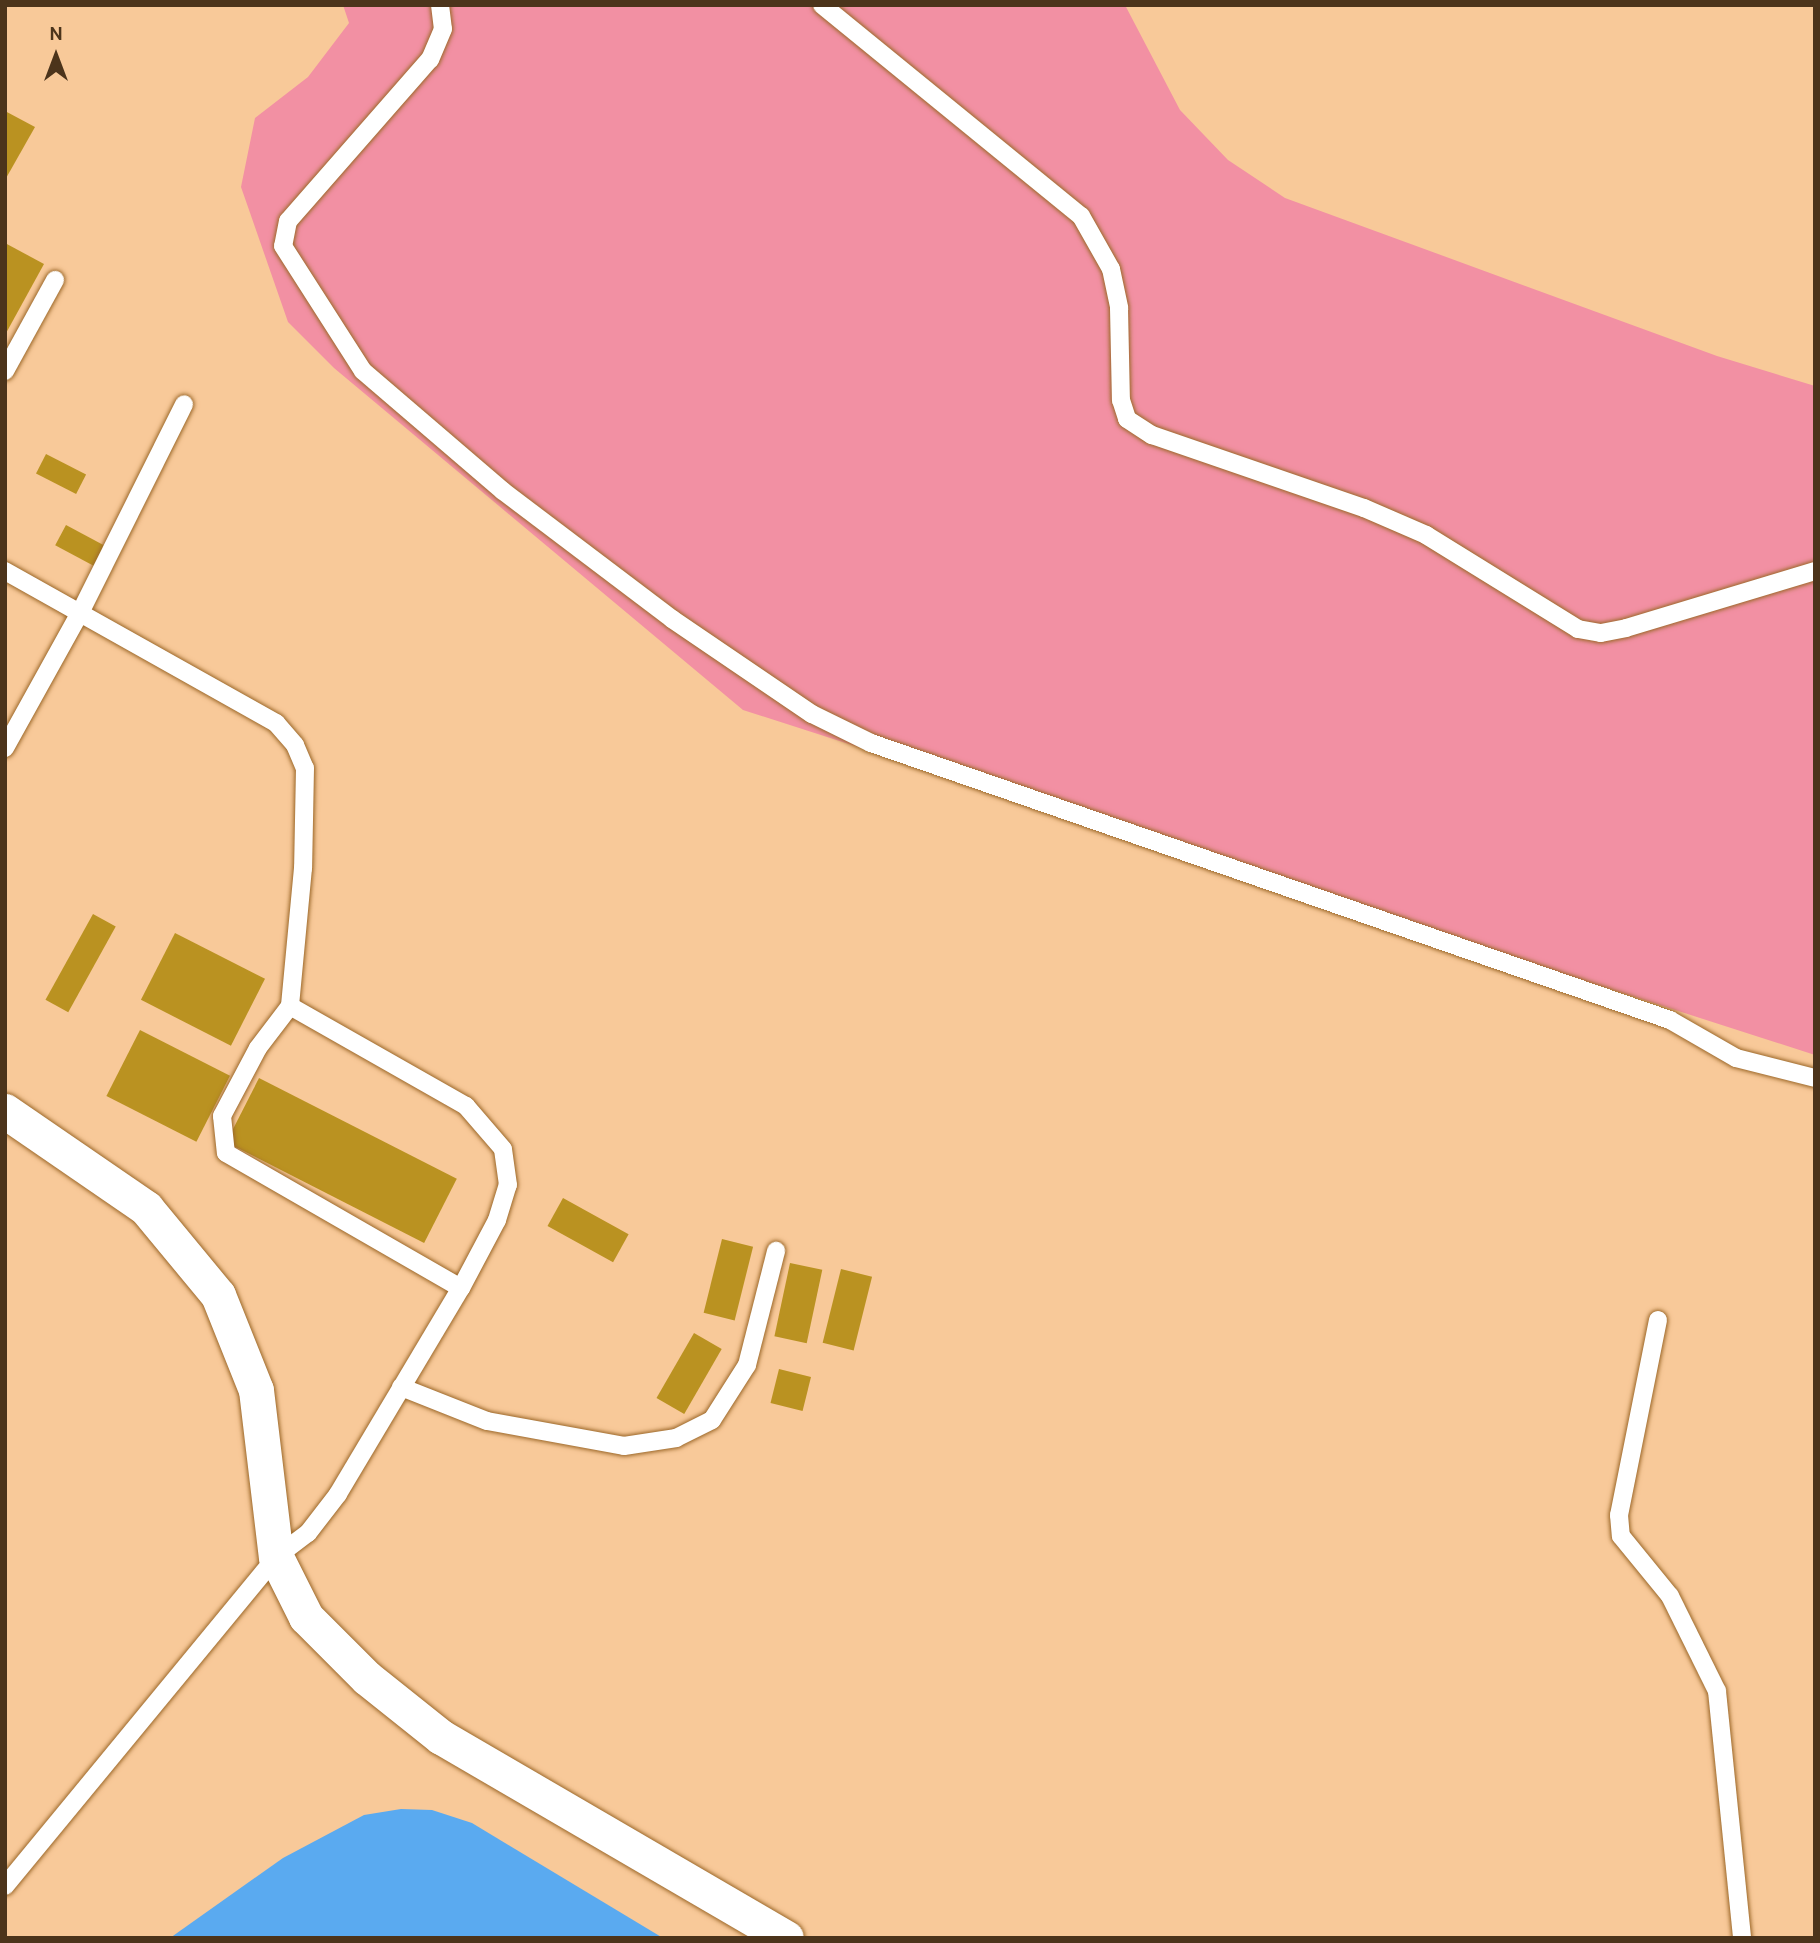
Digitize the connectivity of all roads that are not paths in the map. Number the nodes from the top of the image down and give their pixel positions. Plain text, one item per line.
1 (440, 5) edge
2 (822, 5) edge
3 (55, 280) dead end
4 (5, 371) edge
5 (184, 404) dead end
6 (1815, 570) edge
7 (5, 571) edge
8 (81, 611) junction
9 (5, 748) edge
10 (290, 1006) junction
11 (1815, 1078) edge
12 (5, 1111) edge
13 (776, 1251) dead end
14 (461, 1288) junction
15 (1658, 1320) dead end
16 (401, 1387) junction
17 (276, 1557) junction
18 (5, 1886) edge
19 (786, 1938) edge
20 (1742, 1938) edge

1 - 11 lane
2 - 6 lane
3 - 4 lane
5 - 8 lane
7 - 8 lane
8 - 9 lane
8 - 10 lane
10 - 14 lane
10 - 14 lane
12 - 17 street
13 - 16 lane
14 - 16 lane
15 - 20 lane
16 - 17 lane
17 - 18 lane
17 - 19 street

